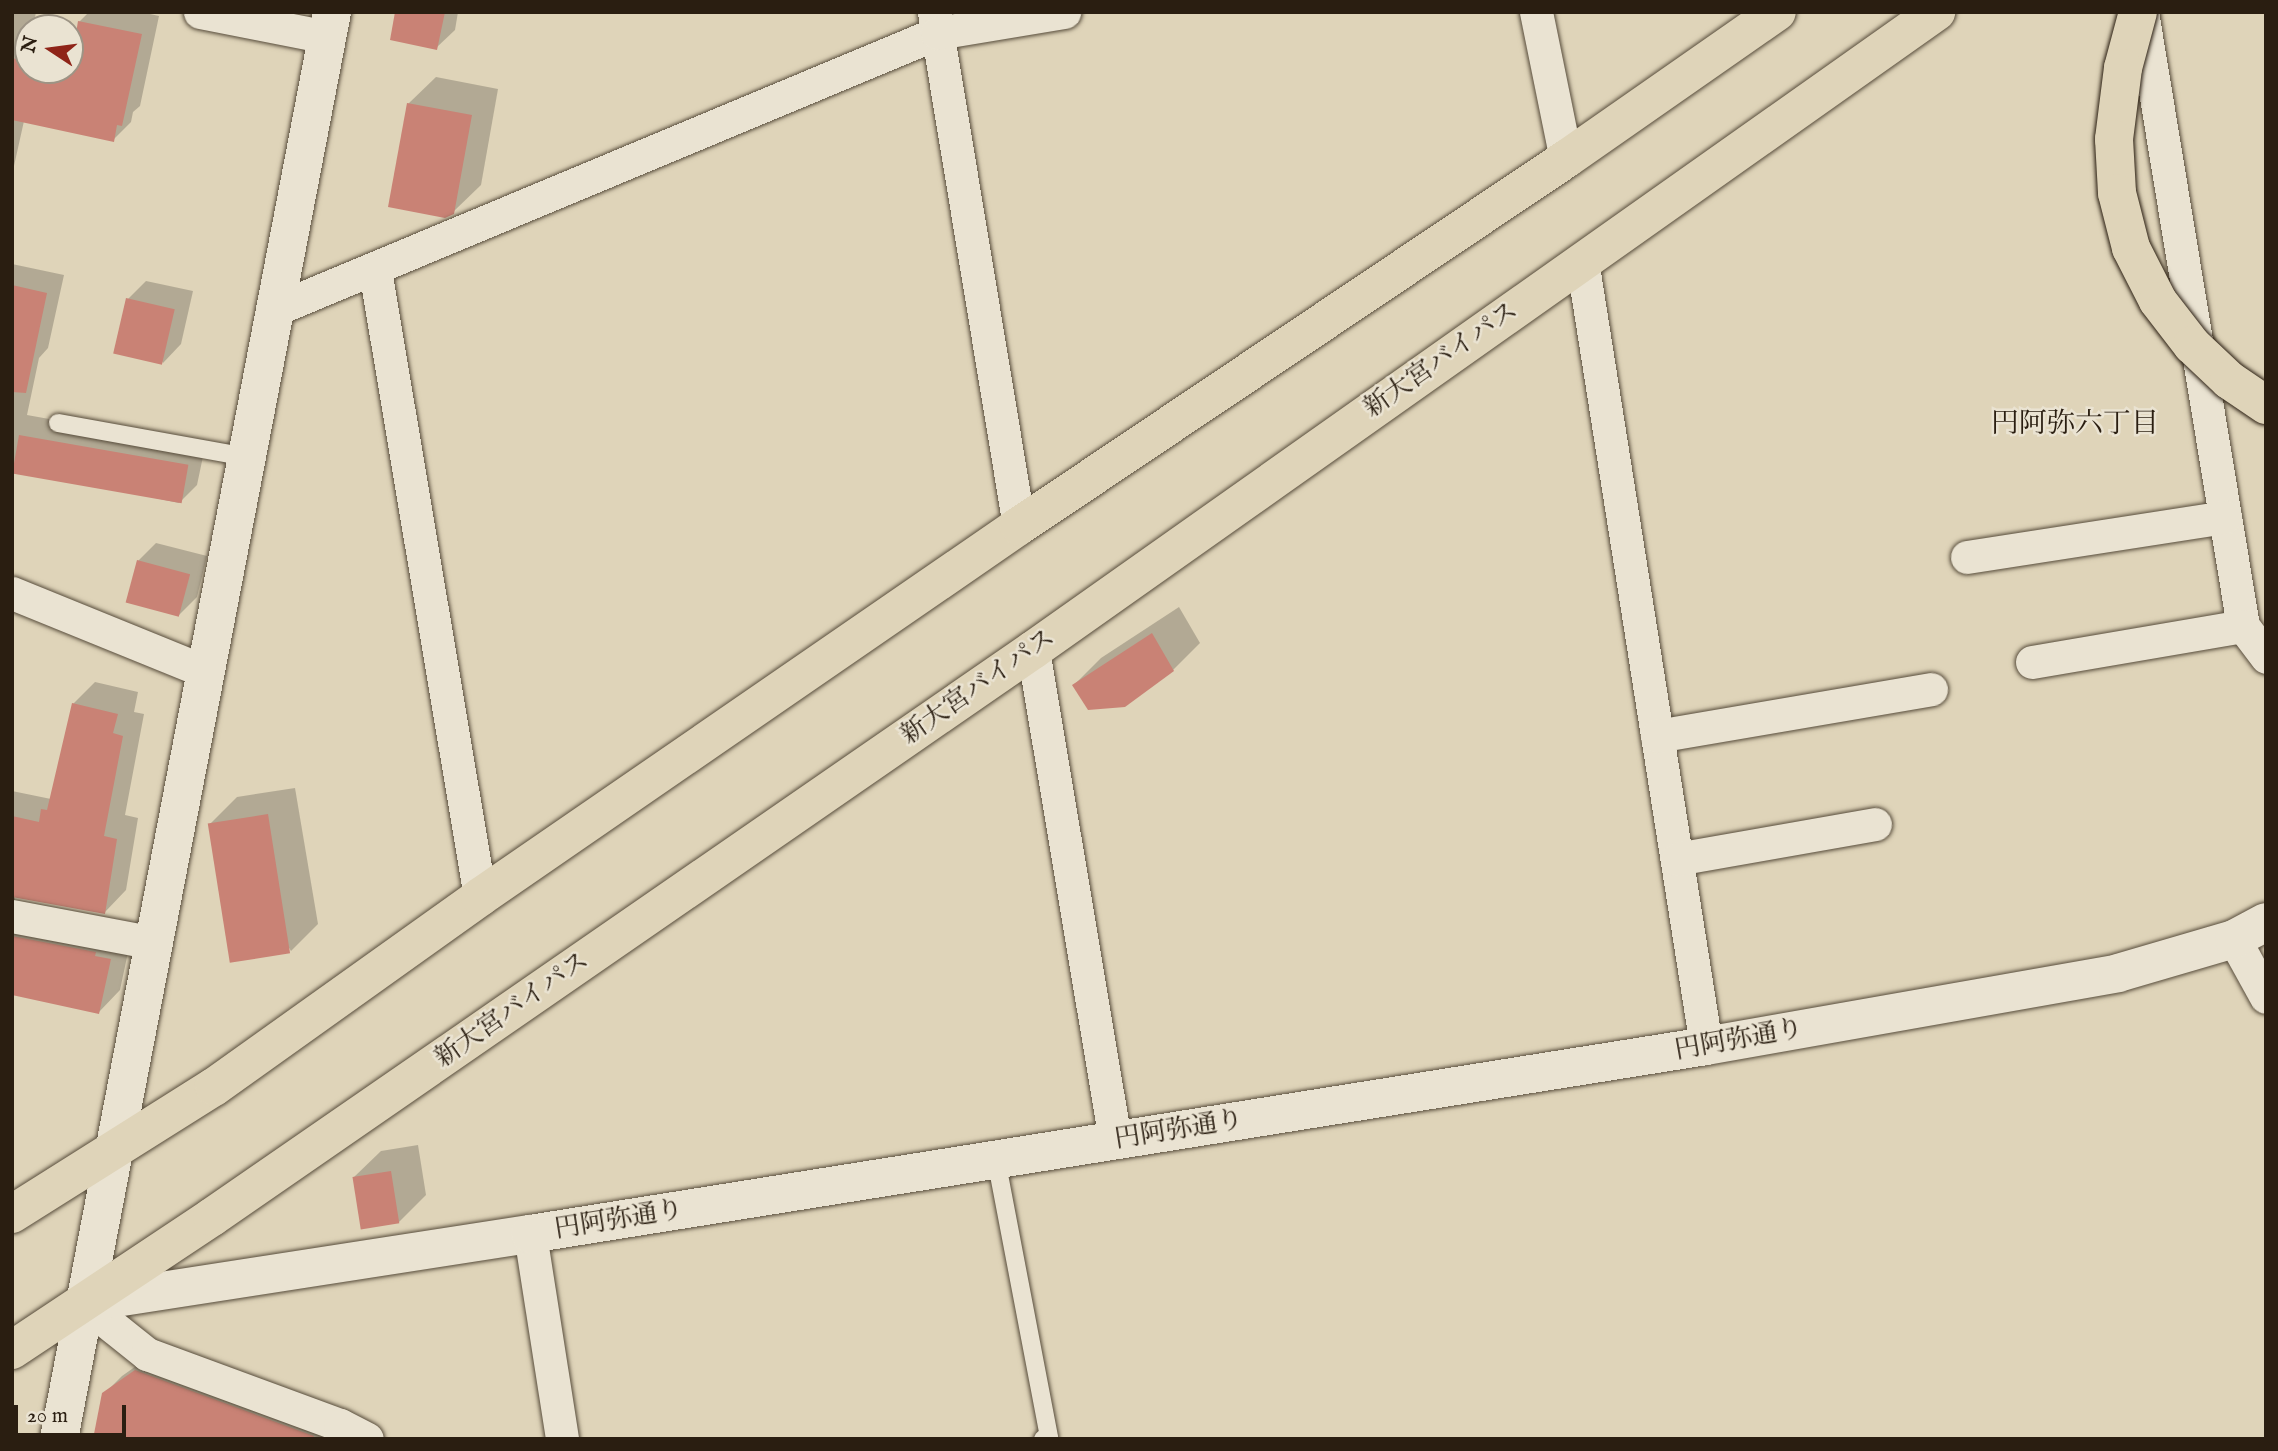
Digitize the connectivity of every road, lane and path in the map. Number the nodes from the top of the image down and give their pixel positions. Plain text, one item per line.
1 (200, 12) edge
2 (1064, 12) edge
3 (1536, 12) edge
4 (1777, 12) edge
5 (2140, 12) edge
6 (1933, 13) edge
7 (935, 22) edge
8 (330, 25) edge
9 (1566, 159) junction
10 (1582, 260) junction
11 (375, 270) junction
12 (276, 309) junction
13 (2266, 405) edge
14 (58, 423) dead end
15 (247, 457) junction
16 (2225, 517) junction
17 (1019, 526) junction
18 (1967, 557) dead end
19 (12, 593) edge
20 (2243, 626) junction
21 (1032, 650) junction
22 (2266, 657) edge
23 (2032, 662) dead end
24 (207, 672) junction
25 (1931, 689) dead end
26 (1657, 736) junction
27 (1875, 824) dead end
28 (1677, 859) junction
29 (480, 897) junction
30 (12, 916) edge
31 (2250, 931) edge
32 (155, 943) junction
33 (2266, 997) edge
34 (1706, 1046) junction
35 (1115, 1140) junction
36 (117, 1146) junction
37 (996, 1159) junction
38 (12, 1214) edge
39 (530, 1234) junction
40 (83, 1303) junction
41 (12, 1350) edge
42 (60, 1439) edge
43 (368, 1439) edge
44 (562, 1439) edge
45 (1043, 1439) edge

1 - 8 street
2 - 7 street
3 - 9 street
4 - 9 highway
5 - 13 highway, bridge
5 - 16 street
6 - 10 highway, 新大宮バイパス
7 - 11 street
7 - 17 street
8 - 12 street
9 - 17 highway
10 - 21 highway, 新大宮バイパス
10 - 26 street
11 - 12 street
11 - 29 street
12 - 15 street
14 - 15 lane
15 - 24 street
16 - 18 street
16 - 20 street
17 - 29 highway
19 - 24 street
20 - 22 street
20 - 23 street
21 - 35 street
21 - 40 highway, 新大宮バイパス
24 - 32 street
25 - 26 street
26 - 28 street
27 - 28 street
28 - 34 street
29 - 36 highway
30 - 32 street
31 - 33 street
31 - 34 street, 円阿弥通り
32 - 36 street
34 - 35 street, 円阿弥通り
35 - 37 street, 円阿弥通り
36 - 38 highway
36 - 40 street
37 - 39 street, 円阿弥通り
37 - 45 lane
39 - 40 street, 円阿弥通り
39 - 44 street
40 - 41 highway, 新大宮バイパス
40 - 42 street
40 - 43 street

